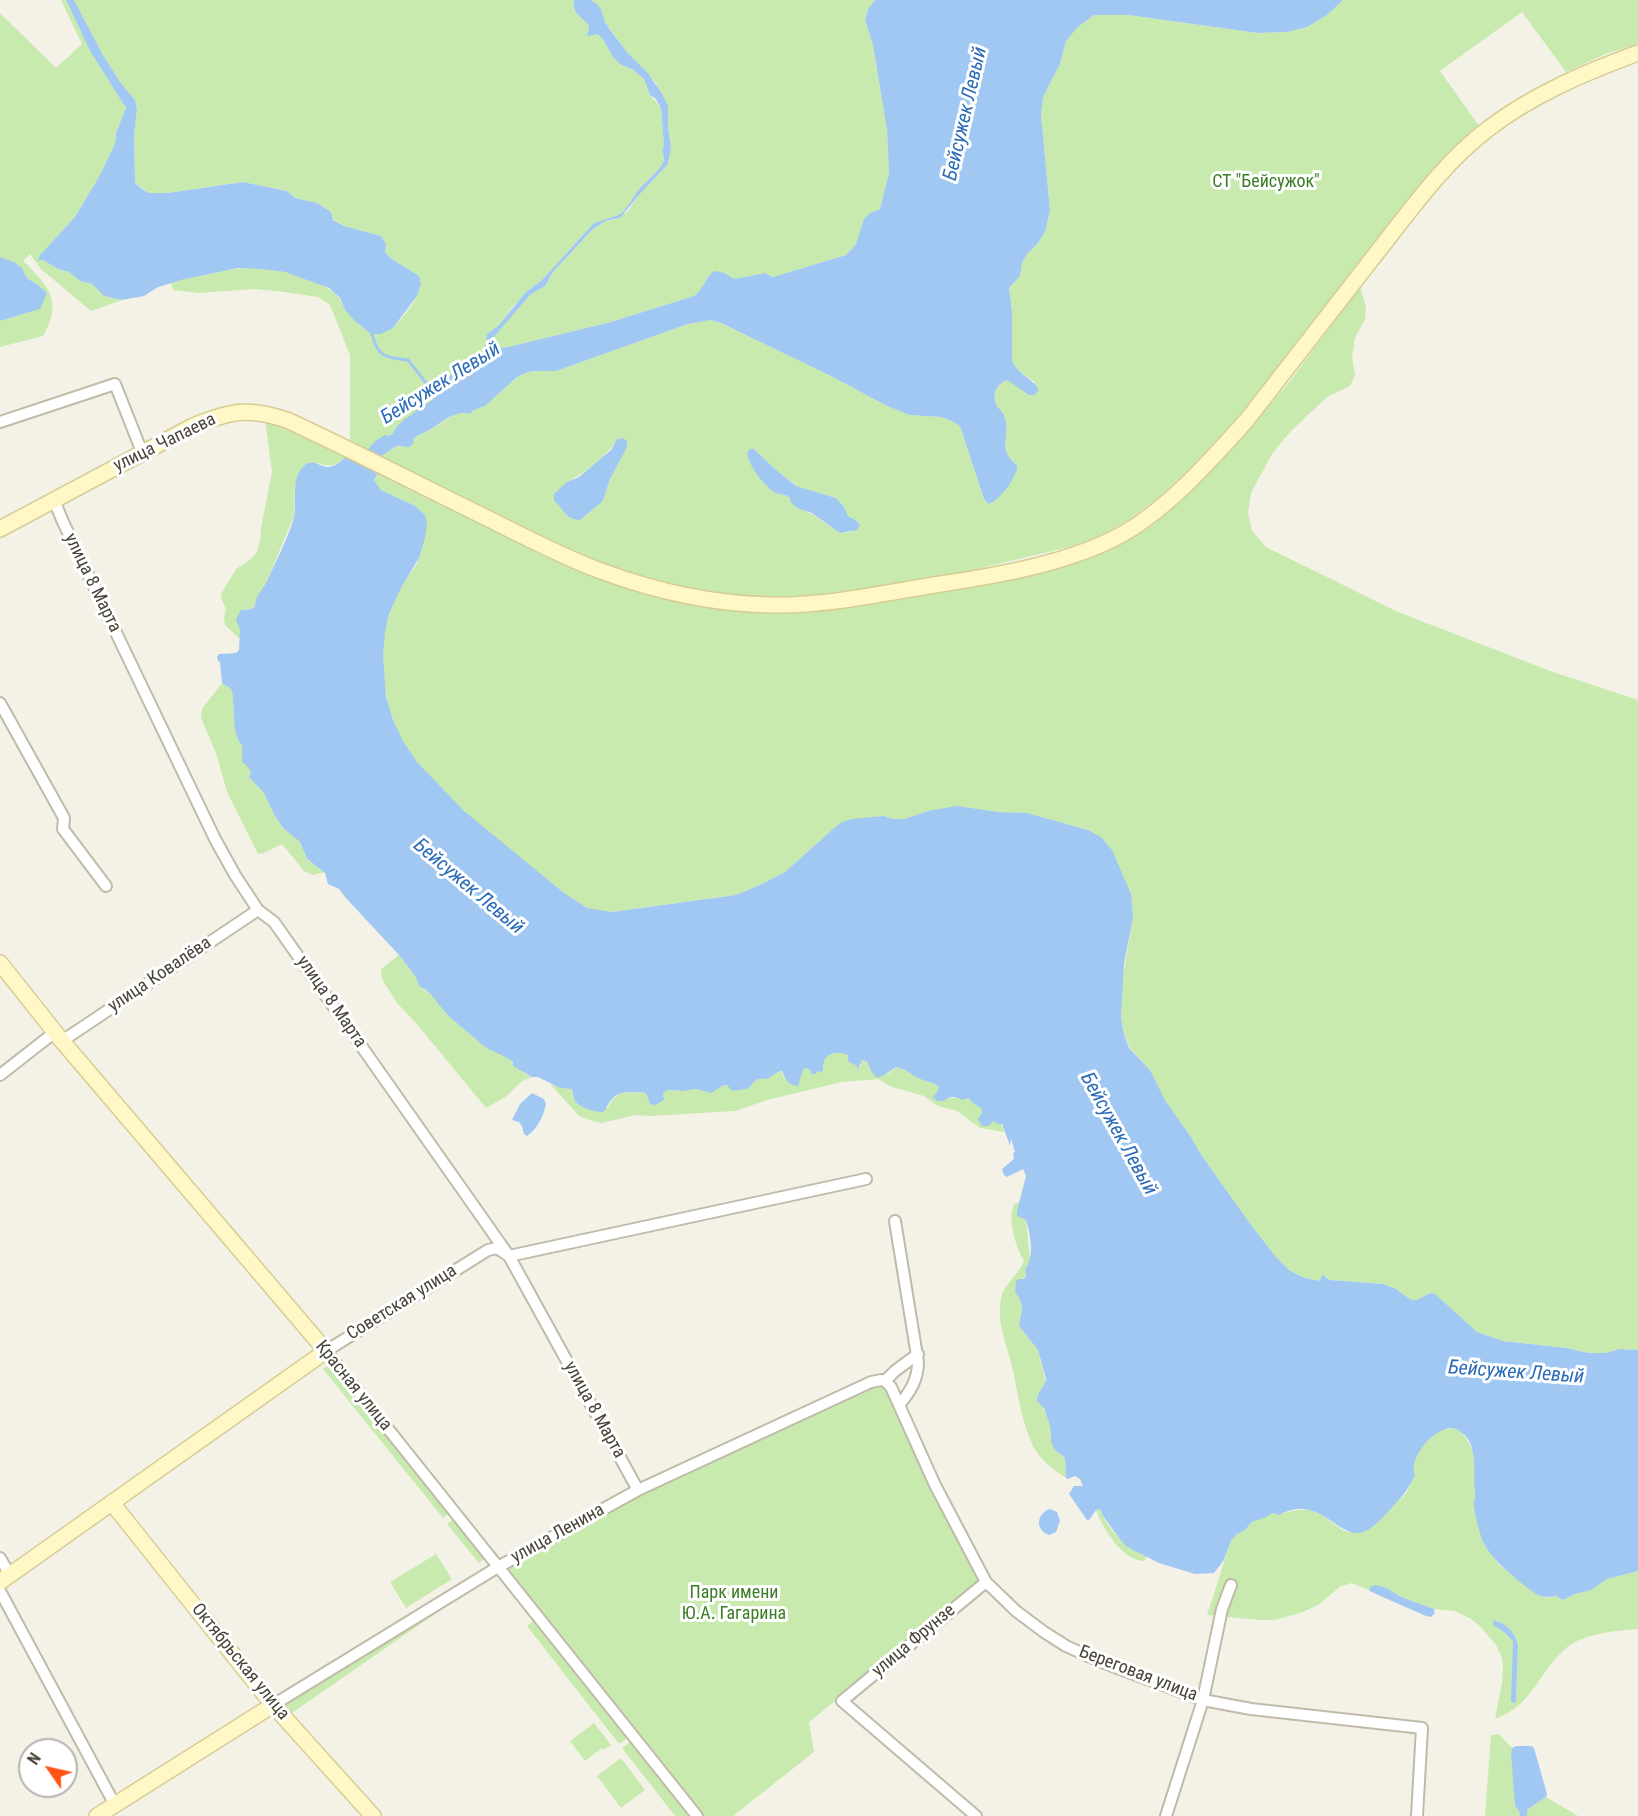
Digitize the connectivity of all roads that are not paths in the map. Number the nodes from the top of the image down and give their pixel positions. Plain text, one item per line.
1 (1638, 53) edge
2 (0, 422) edge
3 (142, 452) junction
4 (54, 500) junction
5 (0, 530) edge
6 (0, 703) edge
7 (105, 886) dead end
8 (258, 910) junction
9 (0, 963) edge
10 (59, 1036) junction
11 (0, 1075) edge
12 (866, 1179) dead end
13 (895, 1221) dead end
14 (509, 1256) junction
15 (326, 1351) junction
16 (918, 1354) junction
17 (885, 1381) junction
18 (899, 1405) junction
19 (638, 1490) junction
20 (112, 1503) junction
21 (0, 1558) edge
22 (498, 1567) junction
23 (5, 1578) edge
24 (986, 1582) junction
25 (1231, 1585) dead end
26 (0, 1591) edge
27 (1203, 1700) junction
28 (273, 1705) junction
29 (107, 1812) edge
30 (373, 1816) edge
31 (697, 1816) edge
32 (975, 1816) edge
33 (1166, 1816) edge
34 (1417, 1816) edge

1 - 3 street, улица Чапаева
2 - 3 street
3 - 4 street, улица Чапаева
4 - 5 street, улица Чапаева
4 - 8 street, улица 8 Марта
6 - 7 street
8 - 10 street, улица Ковалёва
8 - 14 street, улица 8 Марта
9 - 10 street, Красная улица
10 - 11 street, улица Ковалёва
10 - 15 street, Красная улица
12 - 14 street, Советская улица
13 - 16 street
14 - 15 street, Советская улица
14 - 19 street, улица 8 Марта
15 - 20 street, Советская улица
15 - 22 street, Красная улица
16 - 17 street, улица Ленина
16 - 18 street
17 - 18 street, Береговая улица
17 - 19 street, улица Ленина
18 - 24 street, Береговая улица
19 - 22 street, улица Ленина
20 - 23 street, Советская улица
20 - 28 street, Октябрьская улица
21 - 23 street
22 - 28 street, улица Ленина
22 - 31 street, Красная улица
24 - 27 street, Береговая улица
24 - 32 street, улица Фрунзе
25 - 27 street
26 - 29 street
27 - 33 street
27 - 34 street, Береговая улица
28 - 29 street, улица Ленина
28 - 30 street, Октябрьская улица

